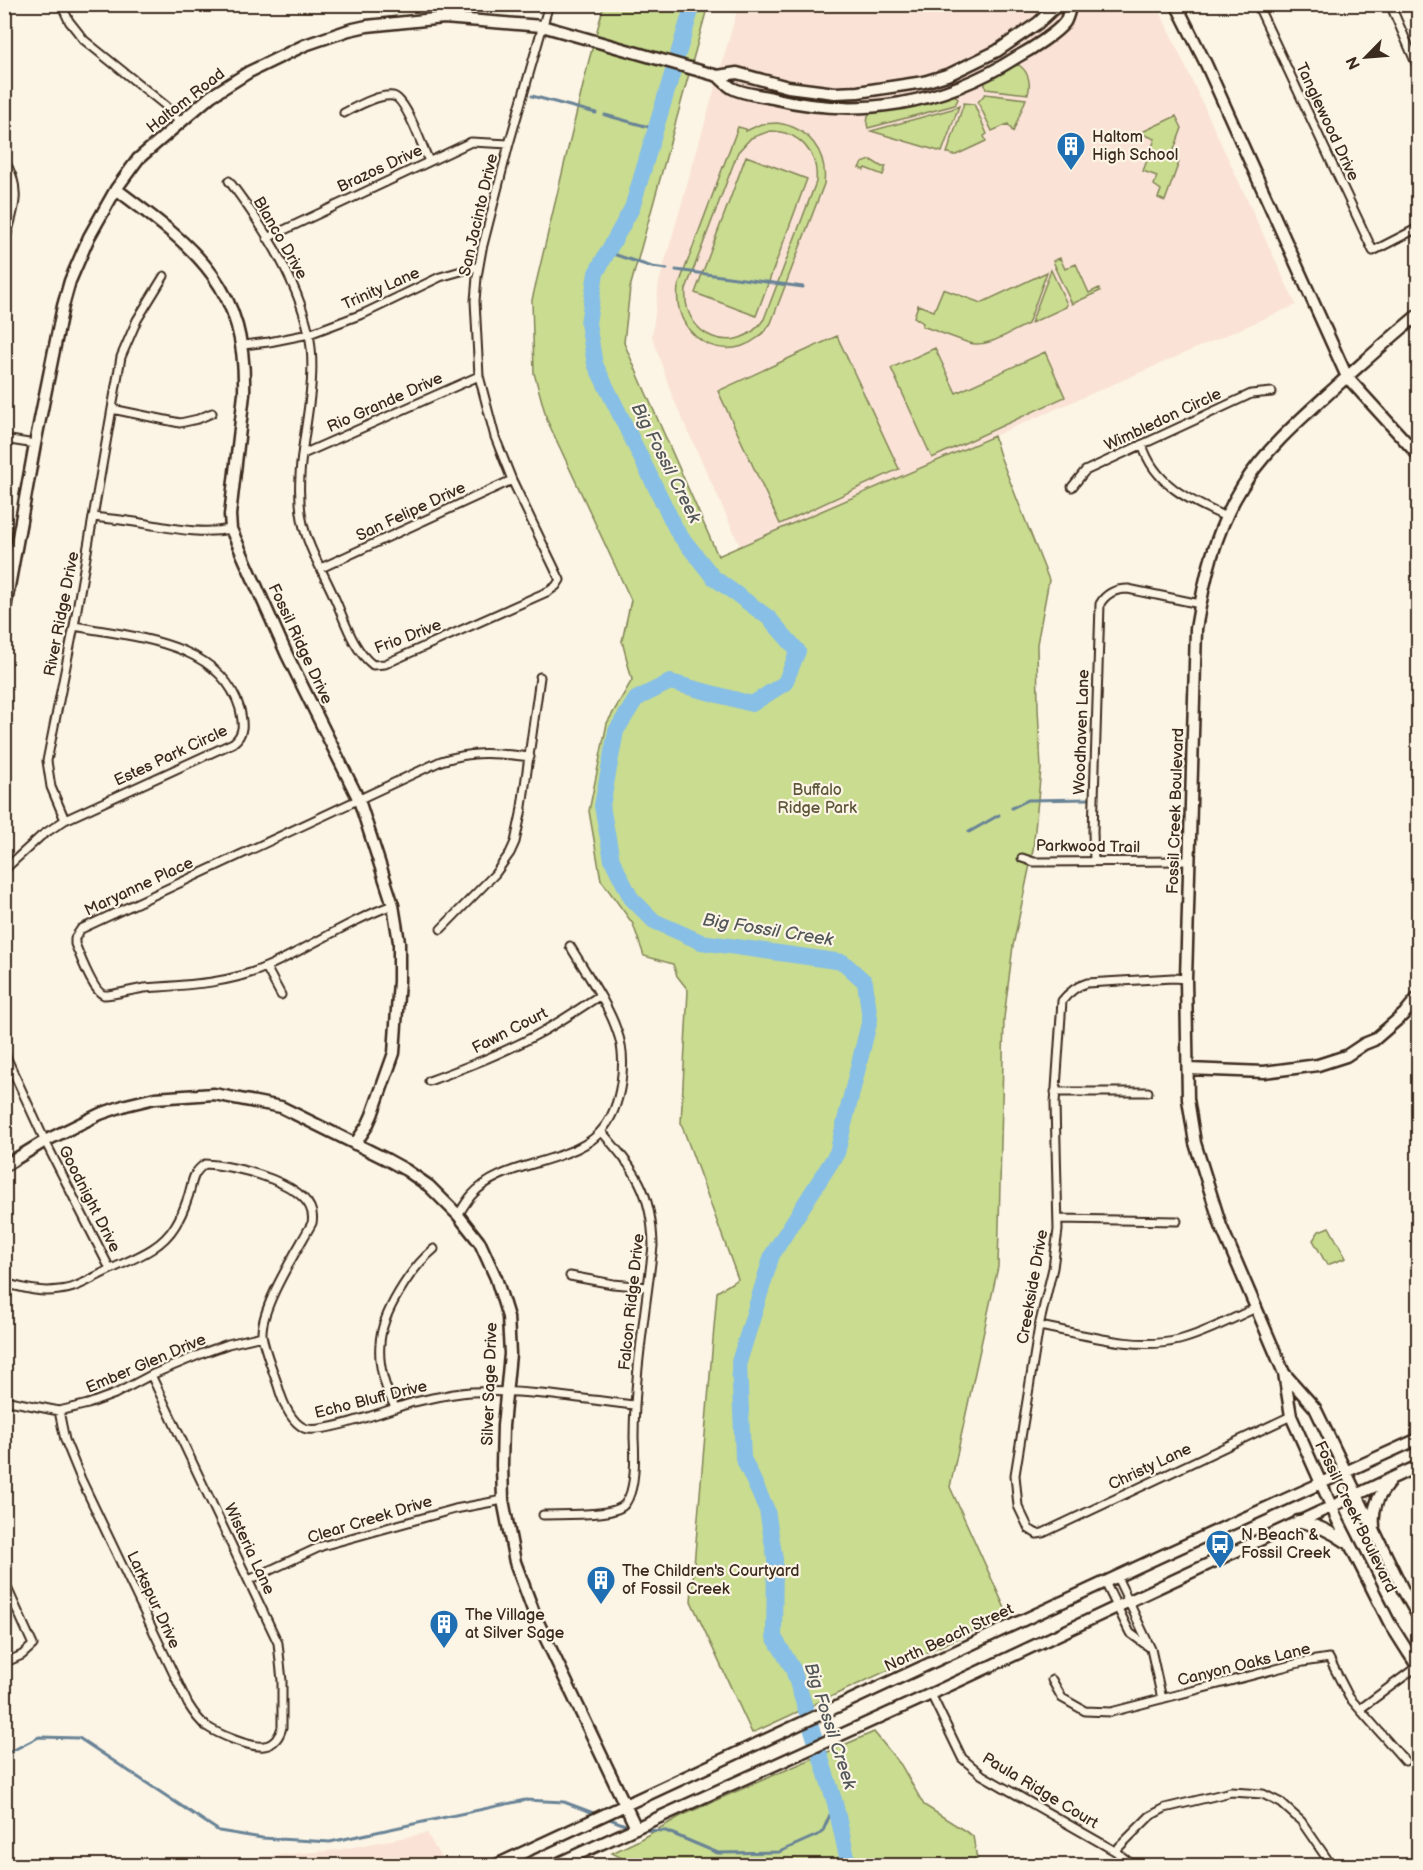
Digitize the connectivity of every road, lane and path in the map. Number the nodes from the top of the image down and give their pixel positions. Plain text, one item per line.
1 (62, 4) edge
2 (549, 4) edge
3 (1063, 4) edge
4 (1071, 4) edge
5 (1176, 4) edge
6 (1257, 4) edge
7 (1390, 4) edge
8 (542, 26) junction
9 (1016, 38) junction
10 (1025, 53) junction
11 (1419, 68) edge
12 (718, 76) junction
13 (845, 92) junction
14 (858, 93) junction
15 (856, 108) junction
16 (344, 113) dead end
17 (180, 123) junction
18 (509, 144) junction
19 (4, 160) edge
20 (429, 161) junction
21 (229, 181) dead end
22 (116, 189) junction
23 (1419, 228) edge
24 (267, 238) junction
25 (4, 244) edge
26 (479, 266) junction
27 (164, 276) dead end
28 (1419, 315) edge
29 (309, 334) junction
30 (243, 345) junction
31 (479, 376) junction
32 (1347, 377) junction
33 (1272, 392) dead end
34 (112, 409) junction
35 (212, 413) dead end
36 (4, 439) edge
37 (35, 444) junction
38 (1142, 444) junction
39 (303, 454) junction
40 (1419, 455) edge
41 (512, 480) junction
42 (1072, 487) dead end
43 (93, 517) junction
44 (1226, 517) junction
45 (231, 530) junction
46 (321, 568) junction
47 (560, 580) joint
48 (1200, 604) junction
49 (4, 614) edge
50 (74, 626) junction
51 (540, 677) dead end
52 (530, 757) junction
53 (359, 800) junction
54 (65, 820) junction
55 (1022, 858) dead end
56 (1094, 861) junction
57 (1189, 861) junction
58 (4, 870) edge
59 (393, 905) junction
60 (441, 929) dead end
61 (570, 946) dead end
62 (266, 967) junction
63 (1186, 979) junction
64 (281, 995) dead end
65 (599, 996) junction
66 (1419, 997) edge
67 (4, 1052) edge
68 (1188, 1069) junction
69 (429, 1081) dead end
70 (1055, 1092) junction
71 (1148, 1092) dead end
72 (602, 1131) junction
73 (45, 1141) junction
74 (355, 1144) junction
75 (4, 1166) edge
76 (458, 1215) junction
77 (1058, 1219) junction
78 (1177, 1221) dead end
79 (434, 1249) dead end
80 (110, 1269) junction
81 (570, 1276) dead end
82 (4, 1283) edge
83 (648, 1287) junction
84 (1256, 1308) junction
85 (1039, 1326) junction
86 (262, 1336) junction
87 (1284, 1373) junction
88 (151, 1375) junction
89 (507, 1391) junction
90 (4, 1400) edge
91 (634, 1405) junction
92 (395, 1407) junction
93 (58, 1411) junction
94 (1291, 1416) junction
95 (1419, 1439) edge
96 (1419, 1466) edge
97 (1346, 1473) junction
98 (1392, 1479) junction
99 (1321, 1484) junction
100 (1356, 1495) junction
101 (503, 1500) junction
102 (1331, 1506) junction
103 (543, 1515) dead end
104 (1298, 1521) junction
105 (1024, 1522) joint
106 (1374, 1532) junction
107 (1350, 1544) junction
108 (1117, 1577) junction
109 (249, 1580) junction
110 (4, 1581) edge
111 (1104, 1582) junction
112 (1128, 1602) junction
113 (1116, 1607) junction
114 (1419, 1616) edge
115 (1151, 1649) junction
116 (4, 1663) edge
117 (1418, 1667) edge
118 (1052, 1680) dead end
119 (931, 1694) junction
120 (1162, 1699) junction
121 (1360, 1709) junction
122 (274, 1742) joint
123 (1404, 1761) dead end
124 (625, 1805) junction
125 (636, 1828) junction
126 (1115, 1851) junction
127 (494, 1866) edge
128 (552, 1866) edge
129 (1134, 1866) edge
130 (1332, 1866) edge

1 - 17 street
2 - 8 street, San Jacinto Drive
3 - 9 main road, Haltom Road
4 - 10 main road, Haltom Road
5 - 32 main road
6 - 23 street, Tanglewood Drive
7 - 11 street
8 - 12 main road, Haltom Road
8 - 17 main road, Haltom Road
8 - 18 street, San Jacinto Drive
9 - 10 main road
9 - 14 main road, Haltom Road
10 - 15 main road, Haltom Road
12 - 13 main road, Haltom Road
12 - 15 main road, Haltom Road
13 - 14 main road, Haltom Road
13 - 15 main road
14 - 15 main road
16 - 20 street
17 - 22 main road, Haltom Road
18 - 20 street, Brazos Drive
18 - 26 street, San Jacinto Drive
19 - 25 street
20 - 24 street, Brazos Drive
21 - 24 street, Blanco Drive
22 - 30 main road, Fossil Ridge Drive
22 - 37 main road, Haltom Road
24 - 29 street, Blanco Drive
26 - 29 street, Trinity Lane
26 - 31 street, San Jacinto Drive
27 - 34 street, River Ridge Drive
28 - 32 main road, Fossil Creek Boulevard
29 - 30 street, Trinity Lane
29 - 39 street, Blanco Drive
30 - 45 main road, Fossil Ridge Drive
31 - 39 street, Rio Grande Drive
31 - 41 street, San Jacinto Drive
32 - 40 main road
32 - 44 main road, Fossil Creek Boulevard
33 - 38 street, Wimbledon Circle
34 - 35 street
34 - 43 street, River Ridge Drive
36 - 37 street
37 - 49 main road, Haltom Road
38 - 42 street, Wimbledon Circle
38 - 44 street
39 - 46 street, Frio Drive
41 - 46 street, San Felipe Drive
41 - 47 street, San Jacinto Drive
43 - 45 street
43 - 50 street, River Ridge Drive
44 - 48 main road, Fossil Creek Boulevard
45 - 53 main road, Fossil Ridge Drive
46 - 47 street, Frio Drive
48 - 56 street, Woodhaven Lane
48 - 57 main road, Fossil Creek Boulevard
50 - 54 street, River Ridge Drive
50 - 54 street, Estes Park Circle
51 - 52 street
52 - 53 street, Maryanne Place
52 - 60 street
53 - 59 main road, Fossil Ridge Drive
53 - 62 street, Maryanne Place
54 - 58 street, Estes Park Circle
55 - 56 street, Parkwood Trail
56 - 57 street, Parkwood Trail
57 - 63 main road, Fossil Creek Boulevard
59 - 62 street, Maryanne Place
59 - 74 main road, Fossil Ridge Drive
61 - 65 street
62 - 64 street
63 - 68 main road, Fossil Creek Boulevard
63 - 70 street, Creekside Drive
65 - 69 street, Fawn Court
65 - 72 street
66 - 68 main road
67 - 73 street, Goodnight Drive
68 - 84 main road, Fossil Creek Boulevard
70 - 71 street
70 - 77 street, Creekside Drive
72 - 76 street
72 - 83 street, Falcon Ridge Drive
73 - 74 main road, Silver Sage Drive
73 - 75 main road, Silver Sage Drive
73 - 80 street, Goodnight Drive
74 - 76 main road, Silver Sage Drive
76 - 89 main road, Silver Sage Drive
77 - 78 street
77 - 85 street, Creekside Drive
79 - 92 street
80 - 82 street
80 - 86 street
81 - 83 street
83 - 91 street, Falcon Ridge Drive
84 - 85 street
84 - 87 main road, Fossil Creek Boulevard
85 - 105 street, Creekside Drive
86 - 88 street, Ember Glen Drive
86 - 92 street, Echo Bluff Drive
87 - 94 main road, Fossil Creek Boulevard
87 - 97 main road, Fossil Creek Boulevard
88 - 93 street, Ember Glen Drive
88 - 109 street, Wisteria Lane
89 - 91 street, Echo Bluff Drive
89 - 92 street, Echo Bluff Drive
89 - 101 main road, Silver Sage Drive
90 - 93 street, Ember Glen Drive
91 - 103 street, Falcon Ridge Drive
93 - 122 street, Larkspur Drive
94 - 99 main road, Fossil Creek Boulevard
94 - 105 street, Christy Lane
95 - 97 main road, North Beach Street
96 - 98 main road
97 - 99 main road, North Beach Street
97 - 100 main road, Fossil Creek Boulevard
98 - 100 main road
98 - 106 main road
99 - 102 main road, Fossil Creek Boulevard
99 - 108 main road, North Beach Street
100 - 102 main road
100 - 106 main road, Fossil Creek Boulevard
101 - 109 street, Clear Creek Drive
101 - 124 main road, Silver Sage Drive
102 - 104 main road
102 - 107 main road, Fossil Creek Boulevard
104 - 107 main road
104 - 112 main road
106 - 114 main road, Fossil Creek Boulevard
107 - 117 main road, Fossil Creek Boulevard
108 - 111 main road, North Beach Street
108 - 112 street
109 - 122 street, Wisteria Lane
110 - 116 street
111 - 113 street
111 - 124 main road, North Beach Street
112 - 113 main road
112 - 115 street
113 - 115 street
113 - 119 main road
115 - 120 street
117 - 121 street
118 - 120 street, Canyon Oaks Lane
119 - 125 main road
119 - 126 street, Paula Ridge Court
120 - 121 street, Canyon Oaks Lane
121 - 123 street, Canyon Oaks Lane
124 - 125 main road, Silver Sage Drive
124 - 127 main road, North Beach Street
125 - 128 main road
126 - 129 street, Paula Ridge Court
126 - 130 street

